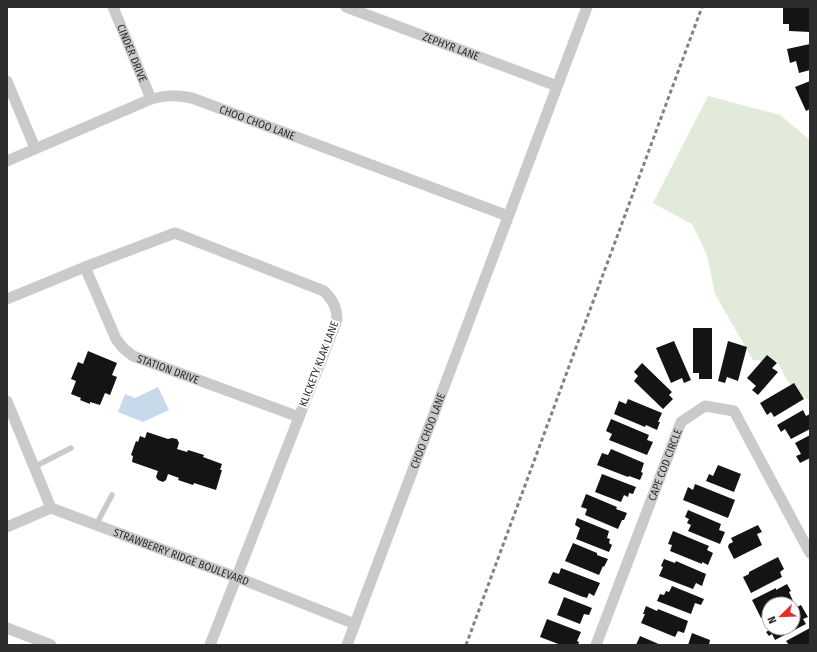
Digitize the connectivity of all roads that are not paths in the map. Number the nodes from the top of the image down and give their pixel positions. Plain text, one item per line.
1 (113, 7) edge
2 (346, 7) edge
3 (587, 7) edge
4 (7, 81) edge
5 (557, 86) junction
6 (151, 99) junction
7 (35, 148) junction
8 (7, 161) edge
9 (508, 216) junction
10 (85, 267) junction
11 (7, 299) edge
12 (7, 401) edge
13 (299, 417) junction
14 (71, 448) dead end
15 (34, 467) junction
16 (112, 495) dead end
17 (51, 508) junction
18 (96, 525) junction
19 (7, 527) edge
20 (810, 553) edge
21 (236, 577) junction
22 (355, 624) junction
23 (7, 628) edge
24 (51, 645) edge
25 (210, 645) edge
26 (347, 645) edge
27 (596, 645) edge

1 - 6 street, CINDER DRIVE
2 - 5 street, ZEPHYR LANE
3 - 5 street, CHOO CHOO LANE
4 - 7 street
5 - 9 street, CHOO CHOO LANE
6 - 7 street, CHOO CHOO LANE
6 - 9 street, CHOO CHOO LANE
7 - 8 street, CHOO CHOO LANE
9 - 22 street, CHOO CHOO LANE
10 - 11 street, KLICKETY KLAK LANE
10 - 13 street, STATION DRIVE
10 - 13 street, KLICKETY KLAK LANE
12 - 15 street
13 - 21 street, KLICKETY KLAK LANE
14 - 15 lane
15 - 17 street
16 - 18 lane
17 - 18 street, STRAWBERRY RIDGE BOULEVARD
17 - 19 street
18 - 21 street, STRAWBERRY RIDGE BOULEVARD
20 - 27 street, CAPE COD CIRCLE
21 - 22 street, STRAWBERRY RIDGE BOULEVARD
21 - 25 street, KLICKETY KLAK LANE
22 - 26 street, CHOO CHOO LANE
23 - 24 street

